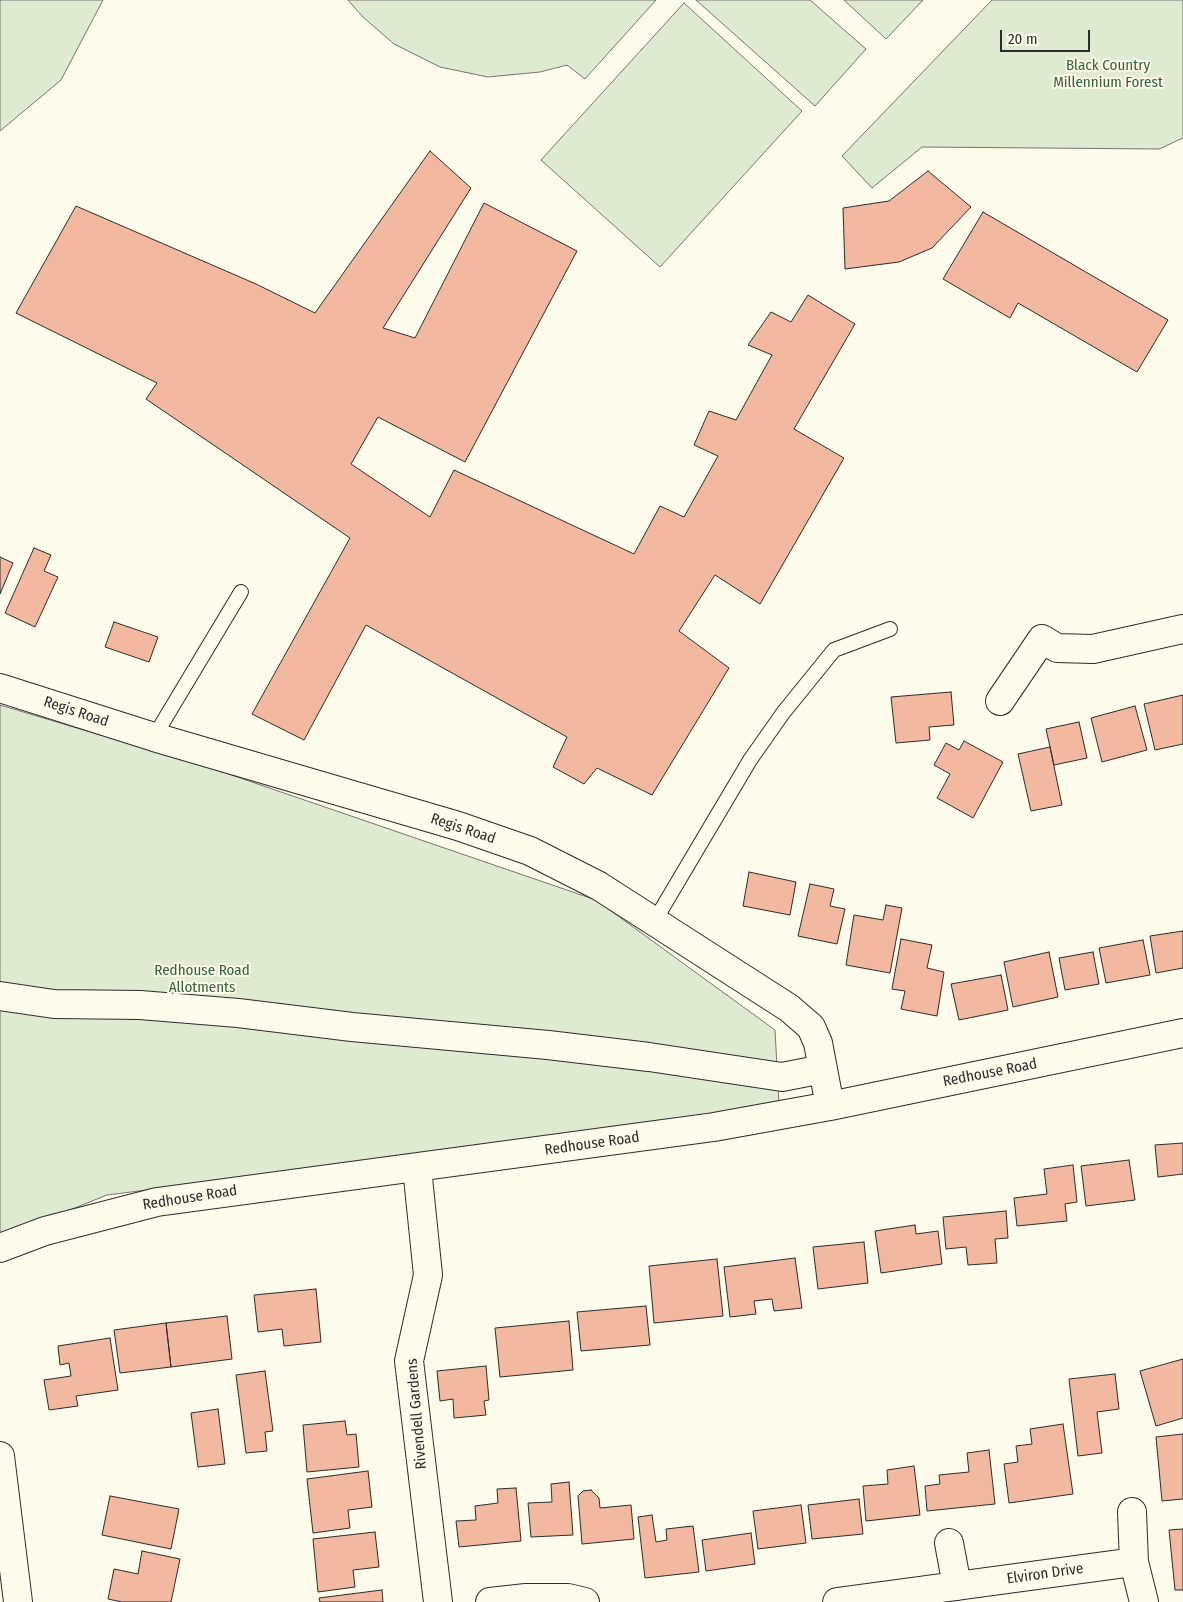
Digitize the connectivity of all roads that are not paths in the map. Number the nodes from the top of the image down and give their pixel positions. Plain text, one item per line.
1 (241, 592) dead end
2 (890, 629) dead end
3 (1183, 629) edge
4 (0, 688) edge
5 (1000, 701) dead end
6 (154, 737) junction
7 (654, 922) junction
8 (0, 996) edge
9 (1183, 1033) edge
10 (823, 1069) junction
11 (830, 1106) junction
12 (416, 1168) junction
13 (0, 1248) edge
14 (0, 1456) edge
15 (1132, 1512) dead end
16 (949, 1543) dead end
17 (1134, 1562) junction
18 (956, 1586) junction
19 (18, 1602) edge
20 (438, 1602) edge
21 (490, 1602) edge
22 (585, 1602) edge
23 (837, 1602) edge
24 (1144, 1602) edge

1 - 6 lane
2 - 7 lane
3 - 5 street
4 - 6 street, Regis Road
6 - 7 street, Regis Road
7 - 10 street, Regis Road
8 - 10 street
9 - 11 street, Redhouse Road
10 - 11 street, Regis Road
11 - 12 street, Redhouse Road
12 - 13 street, Redhouse Road
12 - 20 street, Rivendell Gardens
14 - 19 street
15 - 17 street
16 - 18 street
17 - 18 street, Elviron Drive
17 - 24 street
18 - 23 street, Elviron Drive
21 - 22 street

